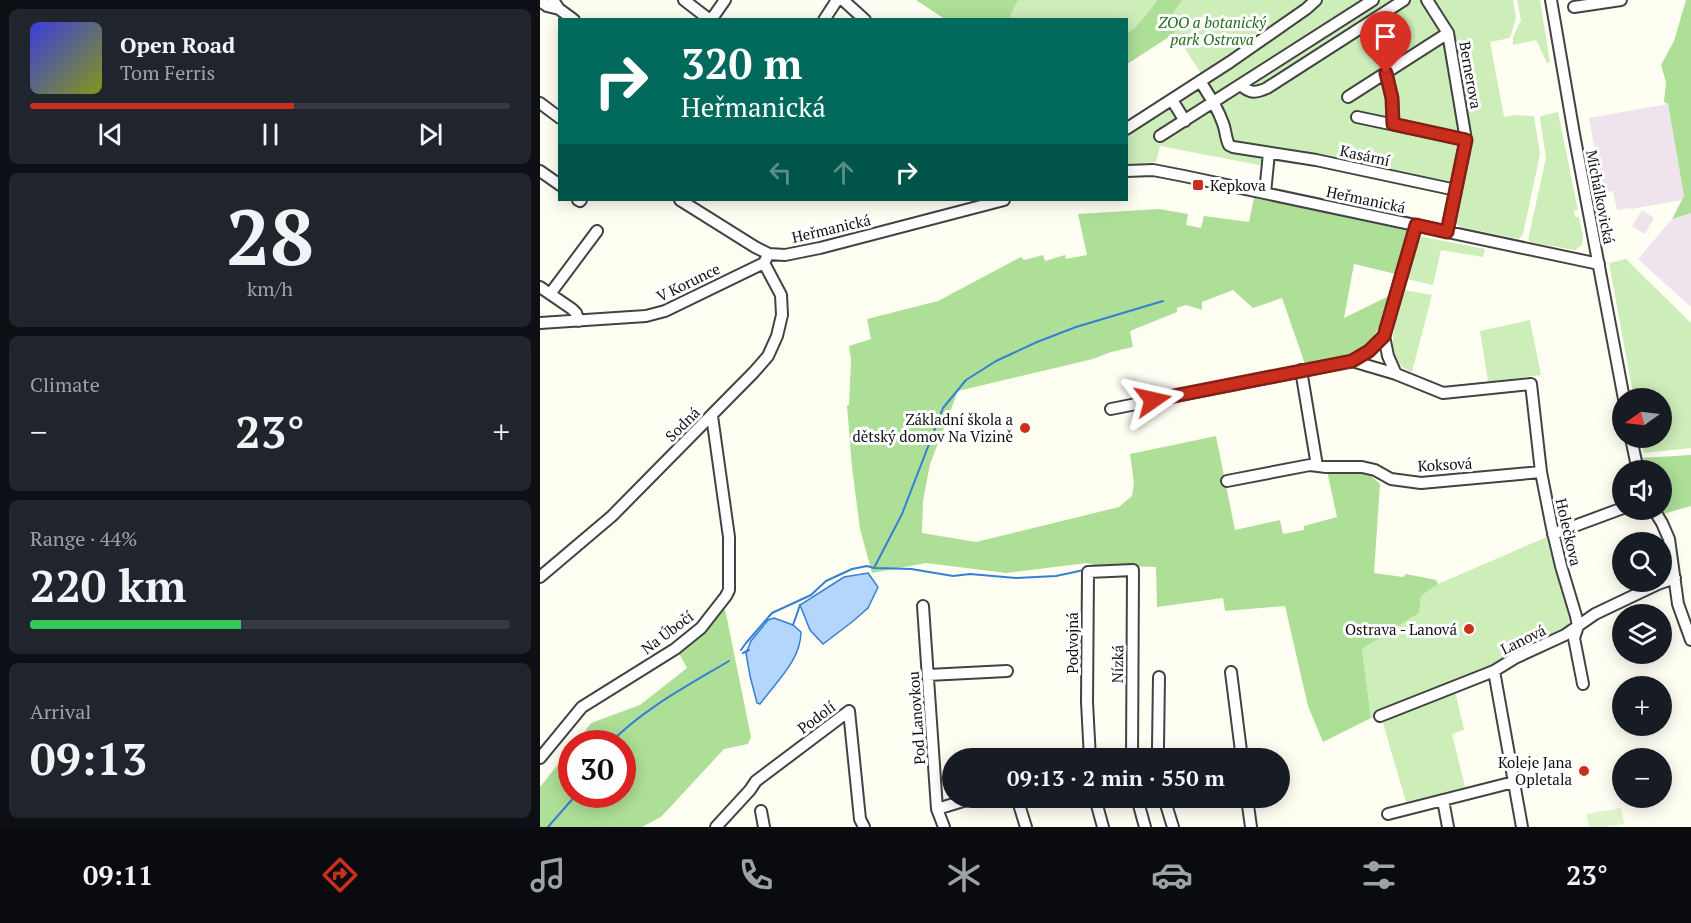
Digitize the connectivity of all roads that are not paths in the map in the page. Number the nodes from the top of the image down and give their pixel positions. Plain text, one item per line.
1 (684, 0) edge
2 (725, 0) edge
3 (837, 0) edge
4 (843, 0) edge
5 (1316, 0) edge
6 (1375, 0) edge
7 (1404, 0) edge
8 (1426, 0) edge
9 (1551, 0) edge
10 (1621, 0) edge
11 (540, 1) edge
12 (556, 4) edge
13 (1574, 8) dead end
14 (1384, 13) junction
15 (572, 18) edge
16 (708, 18) edge
17 (712, 18) edge
18 (825, 18) edge
19 (863, 18) edge
20 (1448, 33) junction
21 (1386, 73) junction
22 (1200, 81) junction
23 (1241, 85) junction
24 (1348, 97) dead end
25 (1172, 100) junction
26 (1214, 102) junction
27 (540, 103) edge
28 (558, 116) edge
29 (1358, 117) dead end
30 (1185, 121) junction
31 (1393, 124) junction
32 (1128, 128) edge
33 (1160, 136) dead end
34 (1466, 140) junction
35 (1269, 153) junction
36 (540, 171) edge
37 (1128, 171) edge
38 (558, 184) edge
39 (1456, 190) junction
40 (1265, 193) junction
41 (682, 201) edge
42 (702, 201) edge
43 (1000, 201) edge
44 (696, 210) junction
45 (1416, 225) junction
46 (597, 231) dead end
47 (1447, 232) junction
48 (767, 258) junction
49 (1599, 264) junction
50 (540, 287) edge
51 (550, 294) junction
52 (579, 321) junction
53 (540, 323) edge
54 (1384, 336) junction
55 (1352, 361) junction
56 (1301, 370) junction
57 (1396, 374) junction
58 (1622, 388) edge
59 (1111, 409) dead end
60 (712, 416) junction
61 (1317, 466) junction
62 (1541, 472) junction
63 (1227, 481) dead end
64 (1612, 512) edge
65 (1660, 520) edge
66 (1553, 534) junction
67 (1133, 570) joint
68 (540, 577) edge
69 (1675, 578) junction
70 (923, 606) dead end
71 (1578, 626) junction
72 (1691, 640) edge
73 (1007, 671) dead end
74 (1494, 671) junction
75 (1231, 672) dead end
76 (928, 675) junction
77 (1159, 677) dead end
78 (1583, 684) dead end
79 (1380, 716) dead end
80 (1089, 748) edge
81 (1132, 748) edge
82 (1158, 748) edge
83 (1241, 748) edge
84 (540, 758) edge
85 (1514, 782) junction
86 (1443, 800) junction
87 (942, 807) edge
88 (1020, 808) edge
89 (1098, 808) edge
90 (1140, 808) edge
91 (1167, 808) edge
92 (1249, 808) edge
93 (937, 809) junction
94 (761, 811) dead end
95 (1388, 814) dead end
96 (717, 827) edge
97 (764, 827) edge
98 (864, 827) edge
99 (944, 827) edge
100 (1026, 827) edge
101 (1103, 827) edge
102 (1145, 827) edge
103 (1173, 827) edge
104 (1251, 827) edge
105 (1448, 827) edge
106 (1522, 827) edge

1 - 16 street
2 - 17 street
3 - 18 street
4 - 19 street
5 - 22 street
6 - 14 street
6 - 23 street
7 - 14 street
8 - 20 street, Bernerova
9 - 49 street, Michálkovická
10 - 13 street
11 - 12 street
12 - 15 street
14 - 23 street
20 - 21 street
20 - 34 street, Bernerova
21 - 24 street
21 - 31 street
22 - 25 street
22 - 26 street
23 - 26 street
25 - 30 street
25 - 32 street
26 - 30 street
26 - 35 street
27 - 28 street
29 - 31 street
30 - 33 street
31 - 34 street
34 - 39 street, Bernerova
35 - 39 street, Kasární
35 - 40 street
36 - 38 street
37 - 40 street, Heřmanická
39 - 47 street, Bernerova
40 - 45 street, Heřmanická
41 - 44 street
42 - 44 street
43 - 48 street, Heřmanická
44 - 48 street
45 - 47 street, Heřmanická
45 - 54 street
46 - 51 street
47 - 49 street, Heřmanická
48 - 52 street, V Korunce
48 - 60 street, Sodná
49 - 58 street, Michálkovická
50 - 51 street
51 - 52 street
52 - 53 street, V Korunce
54 - 55 street
54 - 57 street
55 - 56 street
55 - 57 street
56 - 59 street
56 - 61 street
57 - 62 street, Holečkova
60 - 68 street, Sodná
60 - 84 street, Na Úbočí
61 - 62 street, Koksová
61 - 63 street, Koksová
62 - 66 street, Holečkova
64 - 66 street
65 - 69 street
66 - 71 street, Holečkova
67 - 80 street, Podvojná
67 - 81 street, Nízká
69 - 71 street, Lanová
69 - 72 street
70 - 76 street, Pod Lanovkou
71 - 74 street, Lanová
71 - 78 street, Holečkova
73 - 76 street
74 - 79 street, Lanová
74 - 85 street
75 - 83 street
76 - 93 street, Pod Lanovkou
77 - 82 street
85 - 86 street
85 - 106 street
86 - 95 street
86 - 105 street
87 - 93 street
88 - 100 street
89 - 101 street
90 - 102 street
91 - 103 street
92 - 104 street
93 - 99 street, Pod Lanovkou
94 - 97 street
96 - 98 street, Podolí

